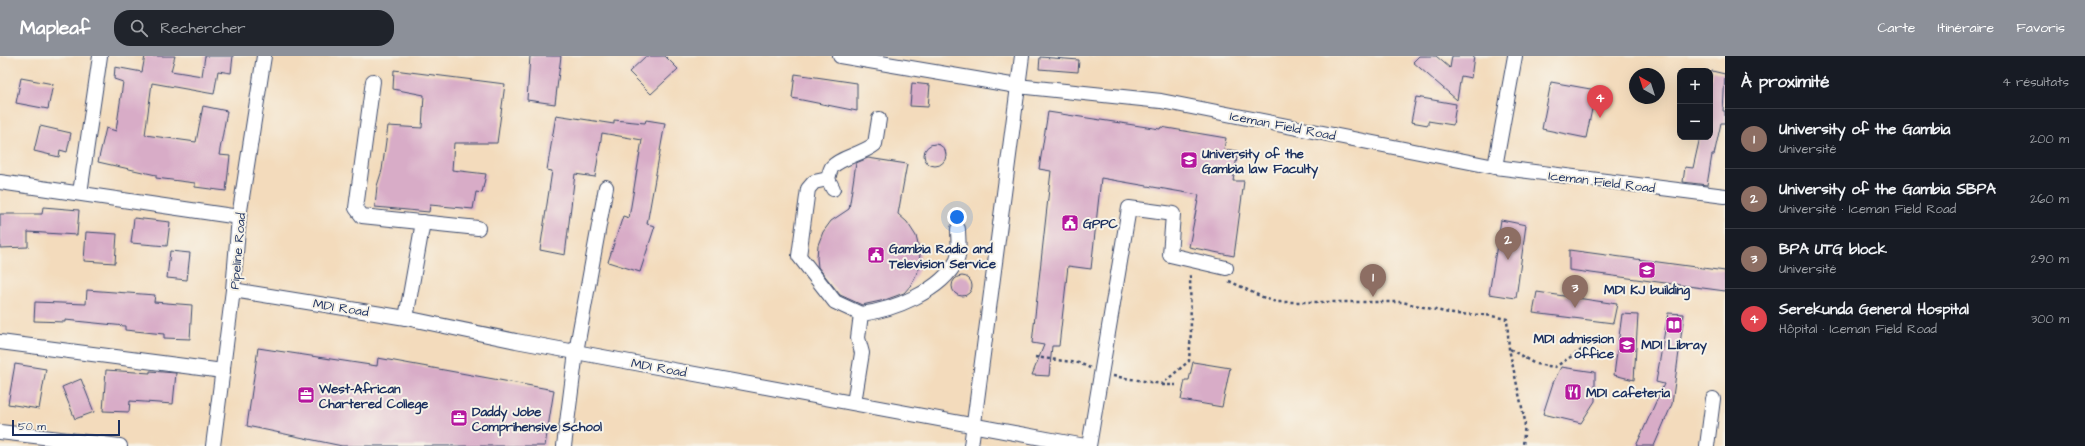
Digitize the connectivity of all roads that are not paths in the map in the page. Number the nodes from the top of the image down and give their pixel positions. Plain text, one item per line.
1 (100, 56) edge
2 (264, 56) edge
3 (840, 56) edge
4 (1022, 56) edge
5 (1515, 56) edge
6 (374, 81) dead end
7 (1017, 86) junction
8 (879, 119) dead end
9 (1495, 167) junction
10 (0, 182) edge
11 (606, 187) dead end
12 (80, 193) junction
13 (1725, 196) edge
14 (240, 217) junction
15 (423, 222) junction
16 (478, 228) dead end
17 (958, 229) dead end
18 (1225, 273) road end
19 (234, 290) junction
20 (861, 314) junction
21 (406, 318) junction
22 (0, 342) edge
23 (576, 352) junction
24 (223, 371) junction
25 (1713, 399) dead end
26 (854, 403) junction
27 (974, 425) junction
28 (0, 432) edge
29 (120, 446) edge
30 (213, 446) edge
31 (564, 446) edge
32 (971, 446) edge
33 (1085, 446) edge
34 (1089, 446) edge
35 (1707, 446) edge

1 - 12 street
2 - 14 street, Pipeline Road
3 - 7 street, Iceman Field Road
4 - 7 street
5 - 9 street
6 - 15 street
7 - 9 street, Iceman Field Road
7 - 27 street
8 - 20 street
9 - 13 street, Iceman Field Road
10 - 12 street
11 - 23 street
12 - 14 street
14 - 19 street, Pipeline Road
15 - 16 street
15 - 21 street
17 - 20 street
18 - 34 street
19 - 21 street, MDI Road
19 - 24 street, Pipeline Road
20 - 26 street
21 - 23 street, MDI Road
22 - 24 street
23 - 26 street, MDI Road
23 - 31 street
24 - 30 street, Pipeline Road
25 - 35 street
26 - 27 street, MDI Road
27 - 32 street
27 - 33 street, MDI Road
28 - 29 street

